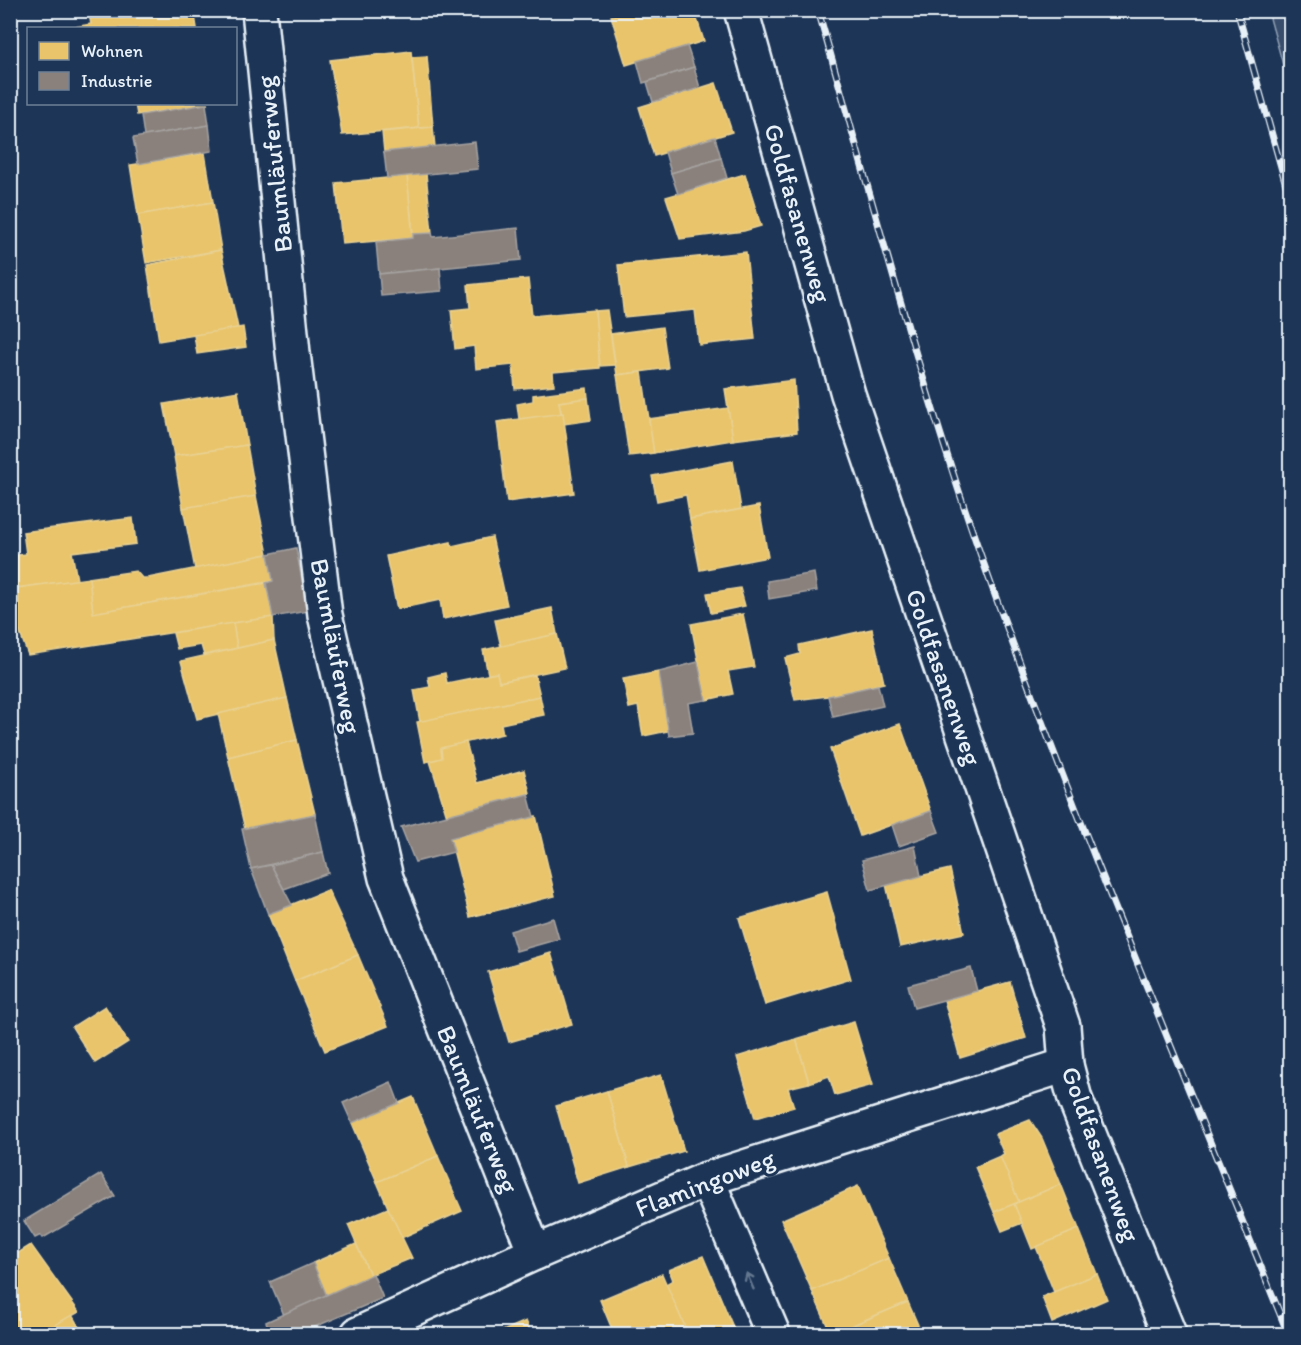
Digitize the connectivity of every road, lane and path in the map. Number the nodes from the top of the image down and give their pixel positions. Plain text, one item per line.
1 (259, 10) edge
2 (741, 10) edge
3 (1066, 1065) junction
4 (707, 1179) junction
5 (535, 1253) junction
6 (358, 1335) edge
7 (773, 1335) edge
8 (1168, 1335) edge

1 - 5 street, Baumläuferweg
2 - 3 street, Goldfasanenweg
3 - 4 street, Flamingoweg
3 - 8 street, Goldfasanenweg
4 - 5 street, Flamingoweg
7 -> 4 street
5 - 6 street, Flamingoweg

